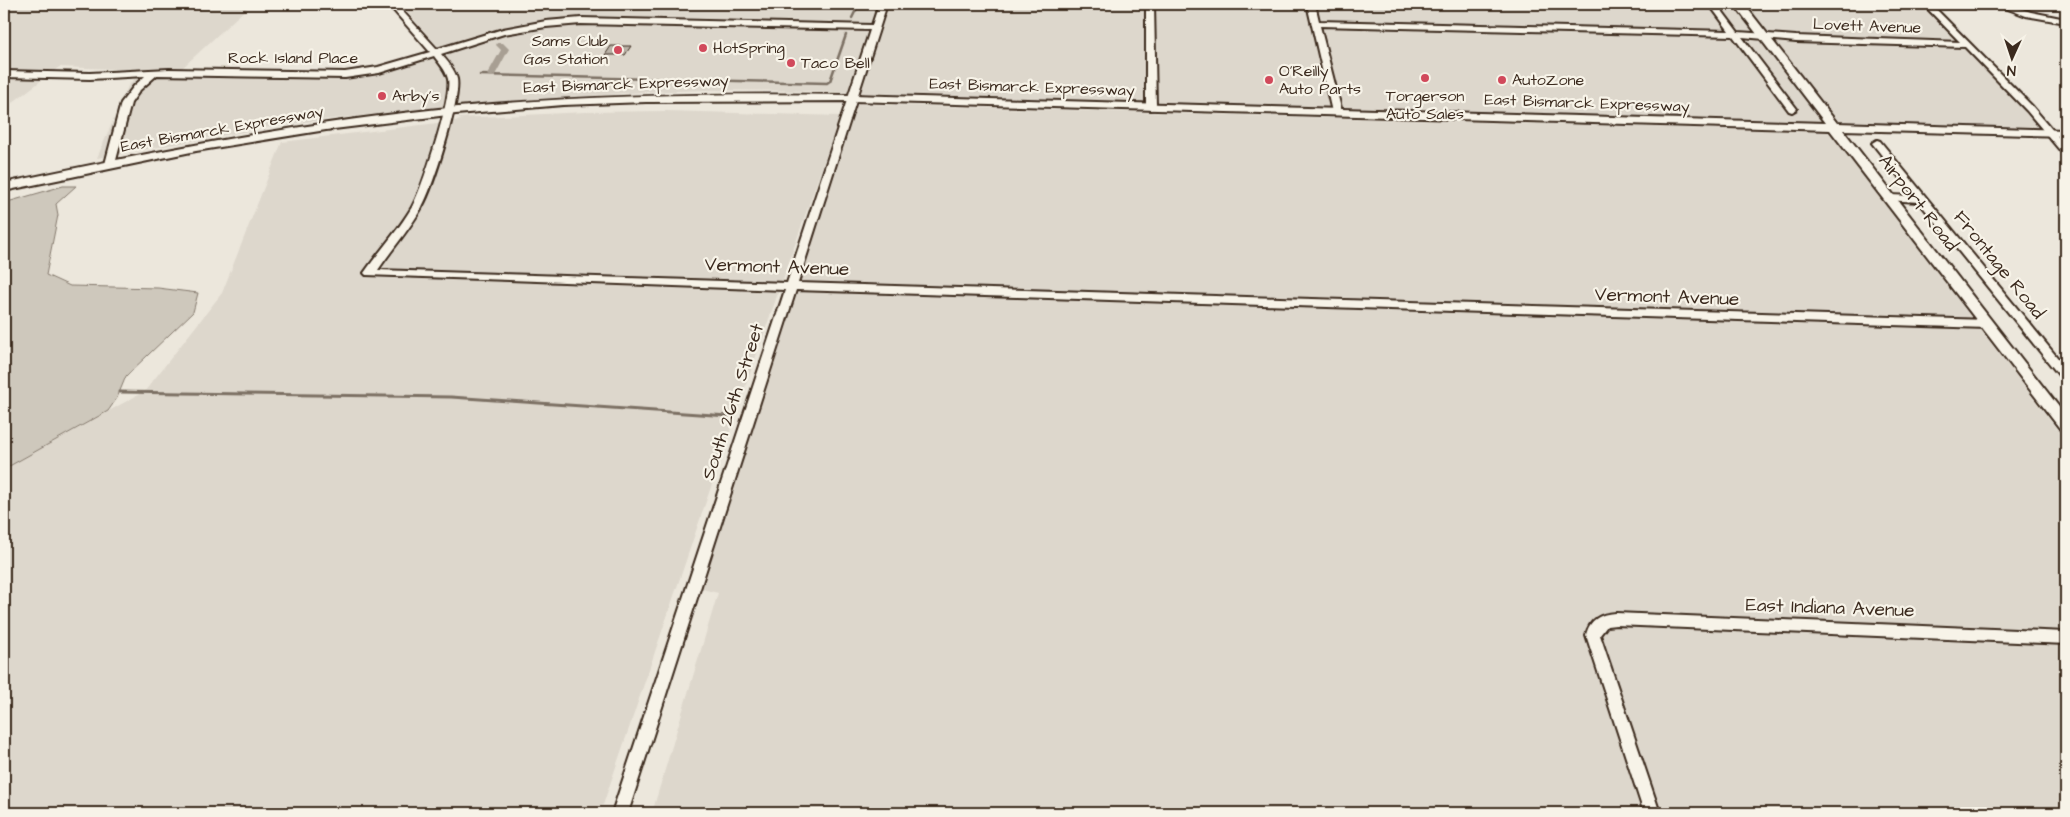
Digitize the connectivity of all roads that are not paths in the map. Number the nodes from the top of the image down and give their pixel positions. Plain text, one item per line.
1 (392, 4) edge
2 (883, 4) edge
3 (1150, 4) edge
4 (1312, 4) edge
5 (1714, 4) edge
6 (1739, 4) edge
7 (1927, 4) edge
8 (1999, 4) edge
9 (2066, 21) edge
10 (1316, 23) junction
11 (875, 28) junction
12 (1736, 34) junction
13 (1765, 37) junction
14 (1968, 45) junction
15 (435, 52) junction
16 (155, 72) junction
17 (4, 74) edge
18 (853, 98) junction
19 (1151, 107) junction
20 (1792, 109) dead end
21 (449, 111) junction
22 (1337, 112) junction
23 (1834, 126) junction
24 (2050, 132) junction
25 (2066, 133) edge
26 (1877, 142) dead end
27 (2066, 152) edge
28 (110, 164) junction
29 (4, 187) edge
30 (1890, 198) junction
31 (1923, 199) junction
32 (793, 285) junction
33 (1987, 324) junction
34 (2066, 376) edge
35 (2066, 426) edge
36 (2066, 638) edge
37 (620, 813) edge
38 (1652, 813) edge

1 - 15 street
2 - 11 street, South 26th Street
3 - 19 street
4 - 10 street
5 - 12 street
6 - 13 main road, Airport Road
7 - 14 street
8 - 9 street
10 - 12 street, Lovett Avenue
10 - 22 street
11 - 15 street, Rock Island Place
11 - 18 street, South 26th Street
12 - 13 street, Lovett Avenue
12 - 20 street
13 - 14 street, Lovett Avenue
13 - 23 main road, Airport Road
14 - 24 street
15 - 16 street, Rock Island Place
15 - 21 street
16 - 17 street, Rock Island Place
16 - 28 street
18 - 19 main road, East Bismarck Expressway
18 - 21 main road, East Bismarck Expressway
18 - 32 street, South 26th Street
19 - 22 main road, East Bismarck Expressway
21 - 28 main road, East Bismarck Expressway
21 - 32 street, Vermont Avenue
22 - 23 main road, East Bismarck Expressway
23 - 24 main road, East Bismarck Expressway
23 - 30 main road, Airport Road
24 - 25 main road, East Bismarck Expressway
24 - 27 street
26 - 31 street, Frontage Road
28 - 29 main road, East Bismarck Expressway
30 - 31 street
30 - 33 main road, Airport Road
31 - 34 street, Frontage Road
32 - 33 street, Vermont Avenue
32 - 37 street, South 26th Street
33 - 35 main road, Airport Road
36 - 38 street, East Indiana Avenue

